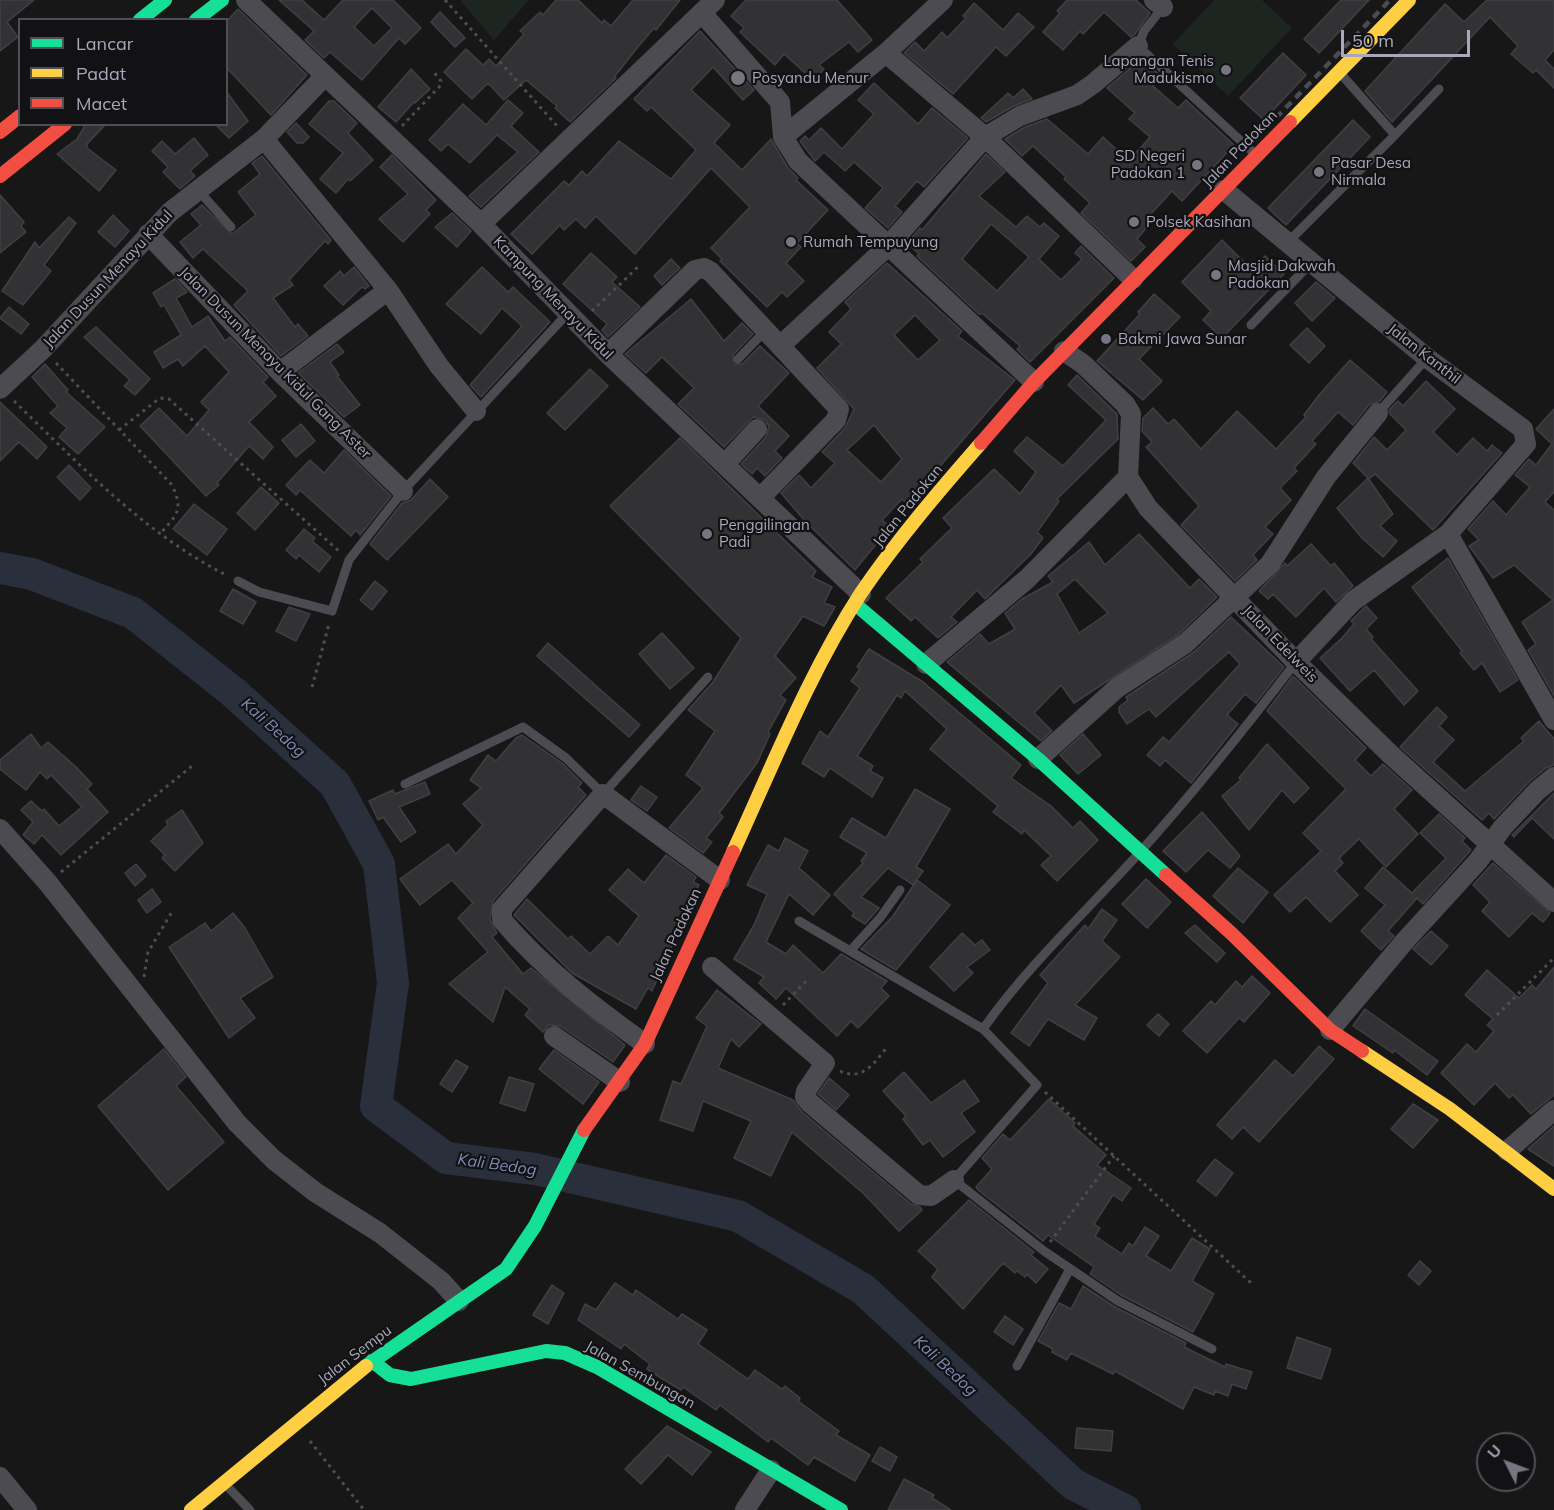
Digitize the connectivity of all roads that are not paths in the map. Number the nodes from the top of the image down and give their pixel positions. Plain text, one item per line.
1 (146, 0) edge
2 (165, 0) edge
3 (200, 0) edge
4 (222, 0) edge
5 (246, 0) edge
6 (944, 0) edge
7 (1409, 0) edge
8 (1162, 2) edge
9 (708, 7) edge
10 (135, 16) edge
11 (190, 17) edge
12 (1138, 46) junction
13 (886, 53) junction
14 (1338, 71) junction
15 (325, 76) junction
16 (1439, 89) dead end
17 (18, 102) edge
18 (0, 116) edge
19 (18, 118) edge
20 (41, 126) edge
21 (62, 126) edge
22 (0, 132) edge
23 (1395, 135) junction
24 (783, 137) junction
25 (985, 137) junction
26 (264, 140) junction
27 (1257, 155) junction
28 (0, 159) edge
29 (0, 176) edge
30 (198, 190) junction
31 (1224, 190) junction
32 (481, 224) junction
33 (231, 227) dead end
34 (148, 234) junction
35 (1287, 243) junction
36 (887, 247) junction
37 (1311, 263) junction
38 (1133, 279) junction
39 (388, 290) junction
40 (574, 318) junction
41 (1251, 325) dead end
42 (765, 331) junction
43 (780, 346) junction
44 (1064, 351) junction
45 (608, 354) junction
46 (1427, 358) junction
47 (738, 359) dead end
48 (280, 372) junction
49 (1034, 382) junction
50 (1, 389) edge
51 (476, 411) junction
52 (1378, 413) joint
53 (757, 429) dead end
54 (725, 464) junction
55 (1128, 477) junction
56 (403, 491) junction
57 (761, 497) junction
58 (1448, 534) junction
59 (238, 581) road end
60 (1235, 598) junction
61 (858, 599) junction
62 (1296, 662) junction
63 (926, 664) junction
64 (708, 677) dead end
65 (1554, 720) edge
66 (1038, 759) junction
67 (1554, 777) edge
68 (405, 784) dead end
69 (603, 794) junction
70 (0, 829) edge
71 (1491, 843) junction
72 (1139, 853) junction
73 (720, 880) junction
74 (900, 890) dead end
75 (1554, 902) edge
76 (799, 921) dead end
77 (851, 950) junction
78 (698, 957) junction
79 (983, 1029) junction
80 (1330, 1030) junction
81 (554, 1036) dead end
82 (645, 1044) junction
83 (620, 1082) junction
84 (1554, 1110) edge
85 (1507, 1152) junction
86 (954, 1180) junction
87 (1554, 1189) edge
88 (536, 1226) joint
89 (1070, 1269) junction
90 (459, 1301) junction
91 (1212, 1349) dead end
92 (372, 1361) junction
93 (1017, 1366) dead end
94 (771, 1470) junction
95 (0, 1477) edge
96 (224, 1483) junction
97 (27, 1510) edge
98 (191, 1510) edge
99 (250, 1510) edge
100 (745, 1510) edge
101 (841, 1510) edge

1 - 10 main road
2 - 10 main road
3 - 11 main road
4 - 11 main road
5 - 15 street, Kampung Menayu Kidul
6 - 13 street
7 - 14 main road, Jalan Padokan
8 - 12 lane
9 - 24 street
9 - 32 street
12 - 25 street
12 - 27 lane
13 - 24 street
13 - 25 street
14 - 23 lane
14 - 27 main road, Jalan Padokan
15 - 26 street, Jalan Dusun Menayu Kidul
15 - 32 street, Kampung Menayu Kidul
16 - 23 lane
17 - 18 main road
19 - 22 main road
20 - 28 main road
21 - 29 main road
23 - 35 lane
24 - 36 street
25 - 36 street
25 - 38 street
26 - 30 street, Jalan Dusun Menayu Kidul
26 - 39 street
27 - 31 main road, Jalan Padokan
30 - 33 lane
30 - 34 street, Jalan Dusun Menayu Kidul
31 - 35 street, Jalan Kanthil
31 - 38 main road, Jalan Padokan
32 - 40 street, Kampung Menayu Kidul
34 - 48 street, Jalan Dusun Menayu Kidul Gang Aster
34 - 50 street, Jalan Dusun Menayu Kidul
35 - 37 street, Jalan Kanthil
36 - 43 street
36 - 49 street
37 - 41 lane
37 - 46 street, Jalan Kanthil
38 - 44 main road, Jalan Padokan
39 - 48 street
39 - 51 street
40 - 45 street, Kampung Menayu Kidul
40 - 51 lane
42 - 43 street
42 - 45 street
42 - 47 lane
43 - 57 street
44 - 49 main road, Jalan Padokan
44 - 55 street
45 - 54 street, Kampung Menayu Kidul
46 - 52 lane
46 - 58 street, Jalan Kanthil
48 - 56 street, Jalan Dusun Menayu Kidul Gang Aster
49 - 61 main road, Jalan Padokan
51 - 56 lane
52 - 60 street
53 - 54 street
54 - 57 street, Kampung Menayu Kidul
55 - 60 street, Jalan Edelweis
55 - 63 street
56 - 59 lane
57 - 61 street, Kampung Menayu Kidul
58 - 62 street, Jalan Kanthil
58 - 65 street
60 - 62 street, Jalan Edelweis
60 - 66 street
61 - 63 main road
61 - 73 main road, Jalan Padokan
62 - 71 street, Jalan Edelweis
62 - 72 lane
63 - 66 main road
64 - 69 lane
66 - 72 main road
67 - 71 street
68 - 69 lane
69 - 73 street
69 - 82 street
70 - 90 street
71 - 75 street, Jalan Edelweis
71 - 80 street
72 - 79 lane
72 - 80 main road
73 - 78 main road, Jalan Padokan
74 - 77 lane
76 - 77 lane
77 - 79 lane
78 - 82 main road, Jalan Padokan
78 - 86 street
79 - 86 lane
80 - 85 main road
81 - 83 street
82 - 83 main road, Jalan Padokan
83 - 88 main road, Jalan Padokan
84 - 85 street
85 - 87 main road
86 - 89 lane
88 - 90 main road, Jalan Sempu
89 - 91 lane
89 - 93 lane
90 - 92 main road, Jalan Sempu
92 - 94 main road, Jalan Sembungan
92 - 96 main road, Jalan Sempu
94 - 100 street
94 - 101 main road, Jalan Sembungan
95 - 97 street
96 - 98 main road, Jalan Sempu
96 - 99 lane

